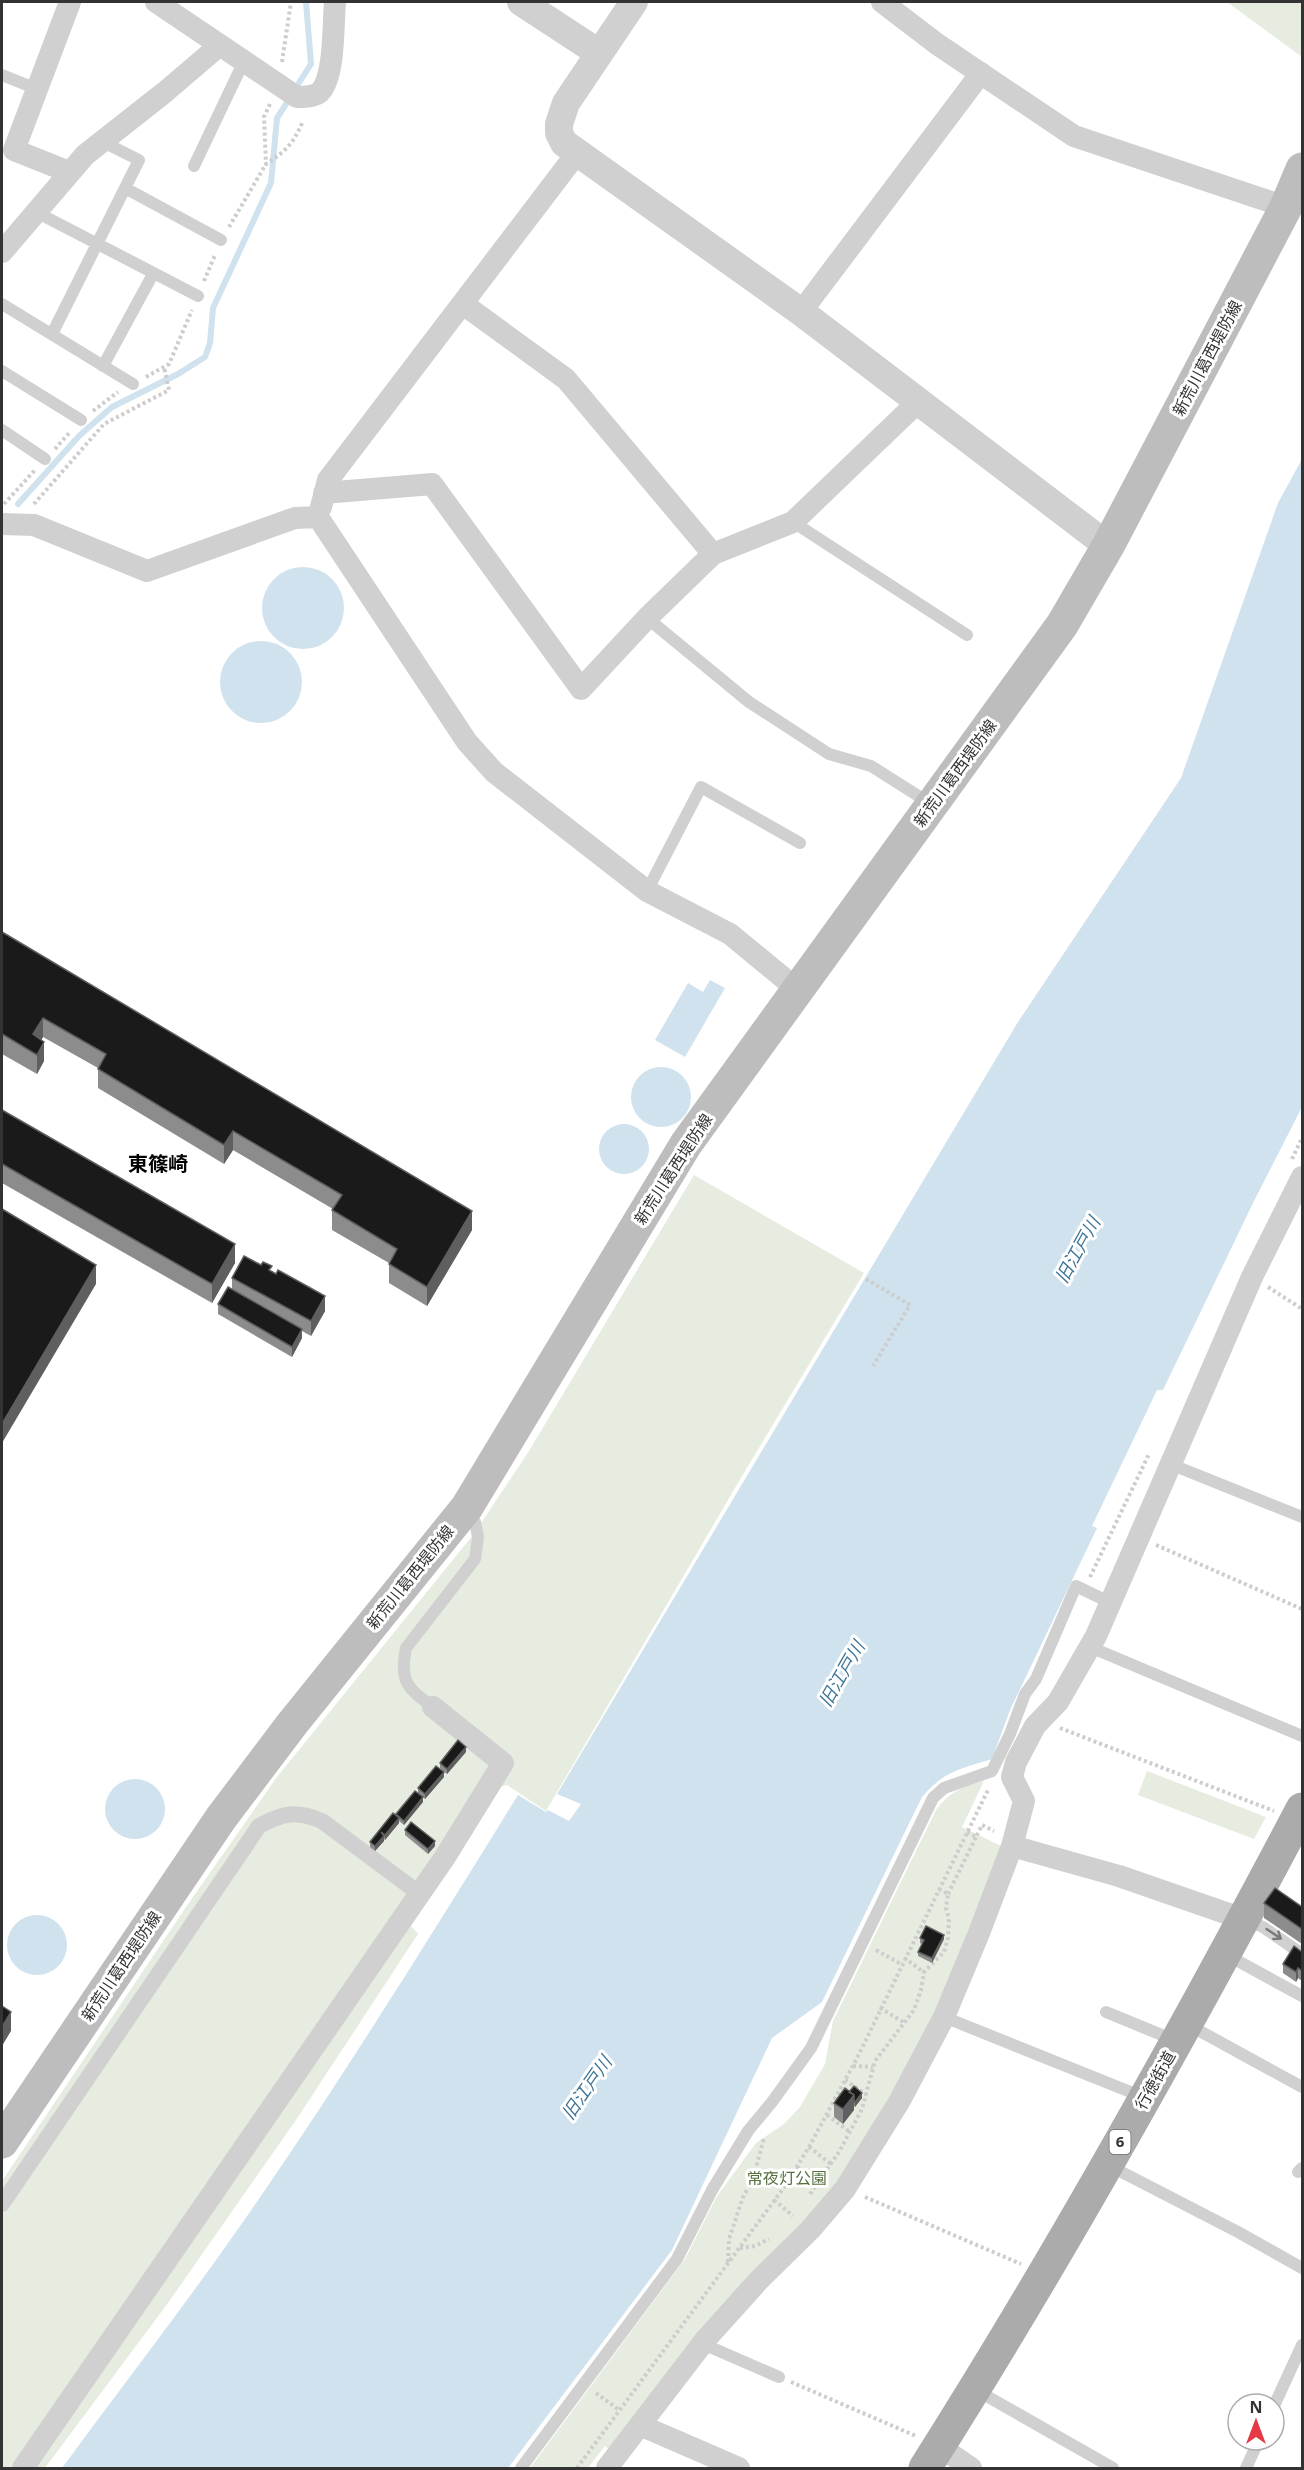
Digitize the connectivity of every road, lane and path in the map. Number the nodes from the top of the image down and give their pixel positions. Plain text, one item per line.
1 (70, 2) edge
2 (156, 2) edge
3 (291, 2) edge
4 (334, 2) edge
5 (521, 2) edge
6 (634, 2) edge
7 (882, 2) edge
8 (220, 45) junction
9 (600, 53) junction
10 (244, 61) junction
11 (981, 73) junction
12 (2, 75) edge
13 (37, 89) junction
14 (288, 90) junction
15 (303, 121) dead end
16 (101, 141) junction
17 (8, 148) edge
18 (577, 153) junction
19 (266, 164) junction
20 (194, 166) dead end
21 (1302, 169) edge
22 (69, 172) junction
23 (125, 188) junction
24 (1286, 207) junction
25 (36, 212) junction
26 (222, 240) junction
27 (97, 245) junction
28 (2, 252) edge
29 (153, 274) junction
30 (198, 296) junction
31 (2, 304) edge
32 (463, 304) junction
33 (801, 312) junction
34 (52, 334) junction
35 (170, 364) dead end
36 (103, 366) junction
37 (164, 367) dead end
38 (2, 370) edge
39 (133, 384) dead end
40 (920, 400) junction
41 (81, 420) dead end
42 (2, 430) edge
43 (45, 459) dead end
44 (324, 494) junction
45 (2, 508) edge
46 (27, 512) dead end
47 (6, 517) edge
48 (318, 517) junction
49 (793, 522) junction
50 (1108, 546) junction
51 (713, 554) junction
52 (647, 618) junction
53 (967, 635) dead end
54 (932, 805) junction
55 (800, 843) dead end
56 (647, 891) junction
57 (798, 990) junction
58 (1302, 1138) edge
59 (1298, 1181) edge
60 (1252, 1277) junction
61 (866, 1279) dead end
62 (1302, 1309) edge
63 (873, 1366) dead end
64 (1150, 1452) dead end
65 (1170, 1464) junction
66 (467, 1507) junction
67 (1302, 1517) edge
68 (1139, 1537) junction
69 (1084, 1590) junction
70 (1111, 1603) junction
71 (1302, 1609) edge
72 (1090, 1647) junction
73 (433, 1707) joint
74 (1042, 1719) junction
75 (1302, 1736) edge
76 (992, 1782) dead end
77 (1298, 1826) edge
78 (980, 1830) dead end
79 (967, 1832) junction
80 (976, 1837) junction
81 (1012, 1846) junction
82 (939, 1889) junction
83 (420, 1894) junction
84 (948, 1894) junction
85 (1243, 1919) junction
86 (922, 1924) junction
87 (930, 1929) edge
88 (939, 1934) edge
89 (948, 1938) junction
90 (862, 1943) junction
91 (1224, 1953) junction
92 (1302, 1954) edge
93 (904, 1958) junction
94 (901, 1964) junction
95 (924, 1972) junction
96 (1302, 1996) edge
97 (880, 2008) junction
98 (1106, 2012) dead end
99 (944, 2017) junction
100 (905, 2023) junction
101 (1181, 2032) junction
102 (853, 2066) junction
103 (873, 2067) junction
104 (845, 2080) junction
105 (1302, 2087) edge
106 (867, 2095) junction
107 (1145, 2098) junction
108 (772, 2102) junction
109 (827, 2115) junction
110 (850, 2132) junction
111 (2, 2142) edge
112 (809, 2147) junction
113 (831, 2164) junction
114 (1107, 2164) junction
115 (797, 2167) junction
116 (818, 2183) junction
117 (845, 2189) junction
118 (774, 2200) junction
119 (804, 2203) dead end
120 (2, 2204) edge
121 (796, 2212) dead end
122 (778, 2235) dead end
123 (739, 2248) junction
124 (728, 2264) junction
125 (1302, 2268) edge
126 (1045, 2275) junction
127 (703, 2344) junction
128 (1302, 2345) edge
129 (779, 2377) joint
130 (584, 2384) junction
131 (976, 2390) junction
132 (1280, 2392) edge
133 (619, 2410) junction
134 (642, 2426) junction
135 (1254, 2452) edge
136 (932, 2457) edge
137 (23, 2469) edge
138 (521, 2469) edge
139 (577, 2469) edge
140 (607, 2469) edge
141 (740, 2469) edge
142 (971, 2469) edge
143 (1113, 2469) edge
144 (1246, 2469) edge

1 - 13 street
2 - 8 street
3 - 14 path
4 - 14 street
5 - 9 street
6 - 9 street
7 - 11 street
8 - 10 street
8 - 16 street
9 - 18 street
10 - 14 street
10 - 20 lane
11 - 24 street
11 - 33 street
12 - 13 lane
13 - 17 street
14 - 19 path
15 - 19 path
16 - 22 street
16 - 23 lane
17 - 22 street
18 - 32 street
18 - 33 street
19 - 26 path
21 - 24 main road, 新荒川葛西堤防線
22 - 25 street
23 - 26 lane
23 - 27 lane
24 - 50 main road, 新荒川葛西堤防線
25 - 27 lane
25 - 28 street
26 - 30 path
27 - 29 lane
27 - 34 lane
29 - 30 lane
29 - 36 lane
30 - 35 path
31 - 34 lane
32 - 44 street
32 - 51 street
33 - 40 street
34 - 36 lane
36 - 39 lane
37 - 46 path
38 - 41 lane
40 - 49 street
40 - 50 street
42 - 43 lane
44 - 48 street
44 - 52 street
45 - 47 path
47 - 48 street
48 - 56 street
49 - 51 street
49 - 53 lane
50 - 54 main road, 新荒川葛西堤防線
51 - 52 street
52 - 54 lane
54 - 57 main road, 新荒川葛西堤防線
55 - 56 lane
56 - 57 street
57 - 66 main road, 新荒川葛西堤防線
58 - 59 path
59 - 60 street
60 - 62 path
60 - 65 street
61 - 63 path
64 - 69 path
65 - 67 lane
65 - 68 street
66 - 73 lane
66 - 111 main road, 新荒川葛西堤防線
68 - 70 street
68 - 71 path
69 - 70 lane
69 - 90 lane
70 - 72 street
72 - 74 street
72 - 75 lane
73 - 83 street
74 - 77 path
74 - 81 street
76 - 79 path
77 - 85 main road, 行徳街道 / 6
78 - 80 path
79 - 80 path
79 - 82 path
80 - 84 path
81 - 85 street
81 - 99 street
82 - 84 path
82 - 86 path
83 - 120 street
83 - 137 street
84 - 89 path
85 - 91 main road, 行徳街道 / 6
85 -> 92 lane
86 - 87 path
86 - 93 path
88 - 89 path
89 - 95 path
90 - 94 path
90 - 108 lane
91 - 96 lane
91 - 101 main road, 行徳街道 / 6
93 - 94 path
93 - 95 path
94 - 97 path
95 - 100 path
97 - 100 path
97 - 102 path
98 - 101 lane
99 - 107 lane
99 - 117 street
100 - 103 path
101 - 105 lane
101 - 107 main road, 行徳街道 / 6
102 - 103 path
102 - 104 path
103 - 106 path
104 - 106 path
104 - 109 path
106 - 110 path
107 - 114 main road, 行徳街道 / 6
108 - 124 path
108 - 130 lane
109 - 110 path
109 - 112 path
110 - 113 path
112 - 113 path
112 - 115 path
113 - 116 path
114 - 125 lane
114 - 126 main road, 行徳街道 / 6
115 - 116 path
115 - 118 path
116 - 119 path
117 - 126 path
117 - 127 street
118 - 121 path
118 - 123 path
122 - 123 path
123 - 124 path
124 - 133 path
126 - 131 main road, 行徳街道 / 6
127 - 129 lane
127 - 134 street
128 - 132 lane
129 - 136 path
130 - 133 path
130 - 138 lane
131 - 136 main road, 行徳街道 / 6
131 - 143 lane
133 - 139 path
134 - 140 street
134 - 141 street
135 - 144 lane
136 - 142 street

